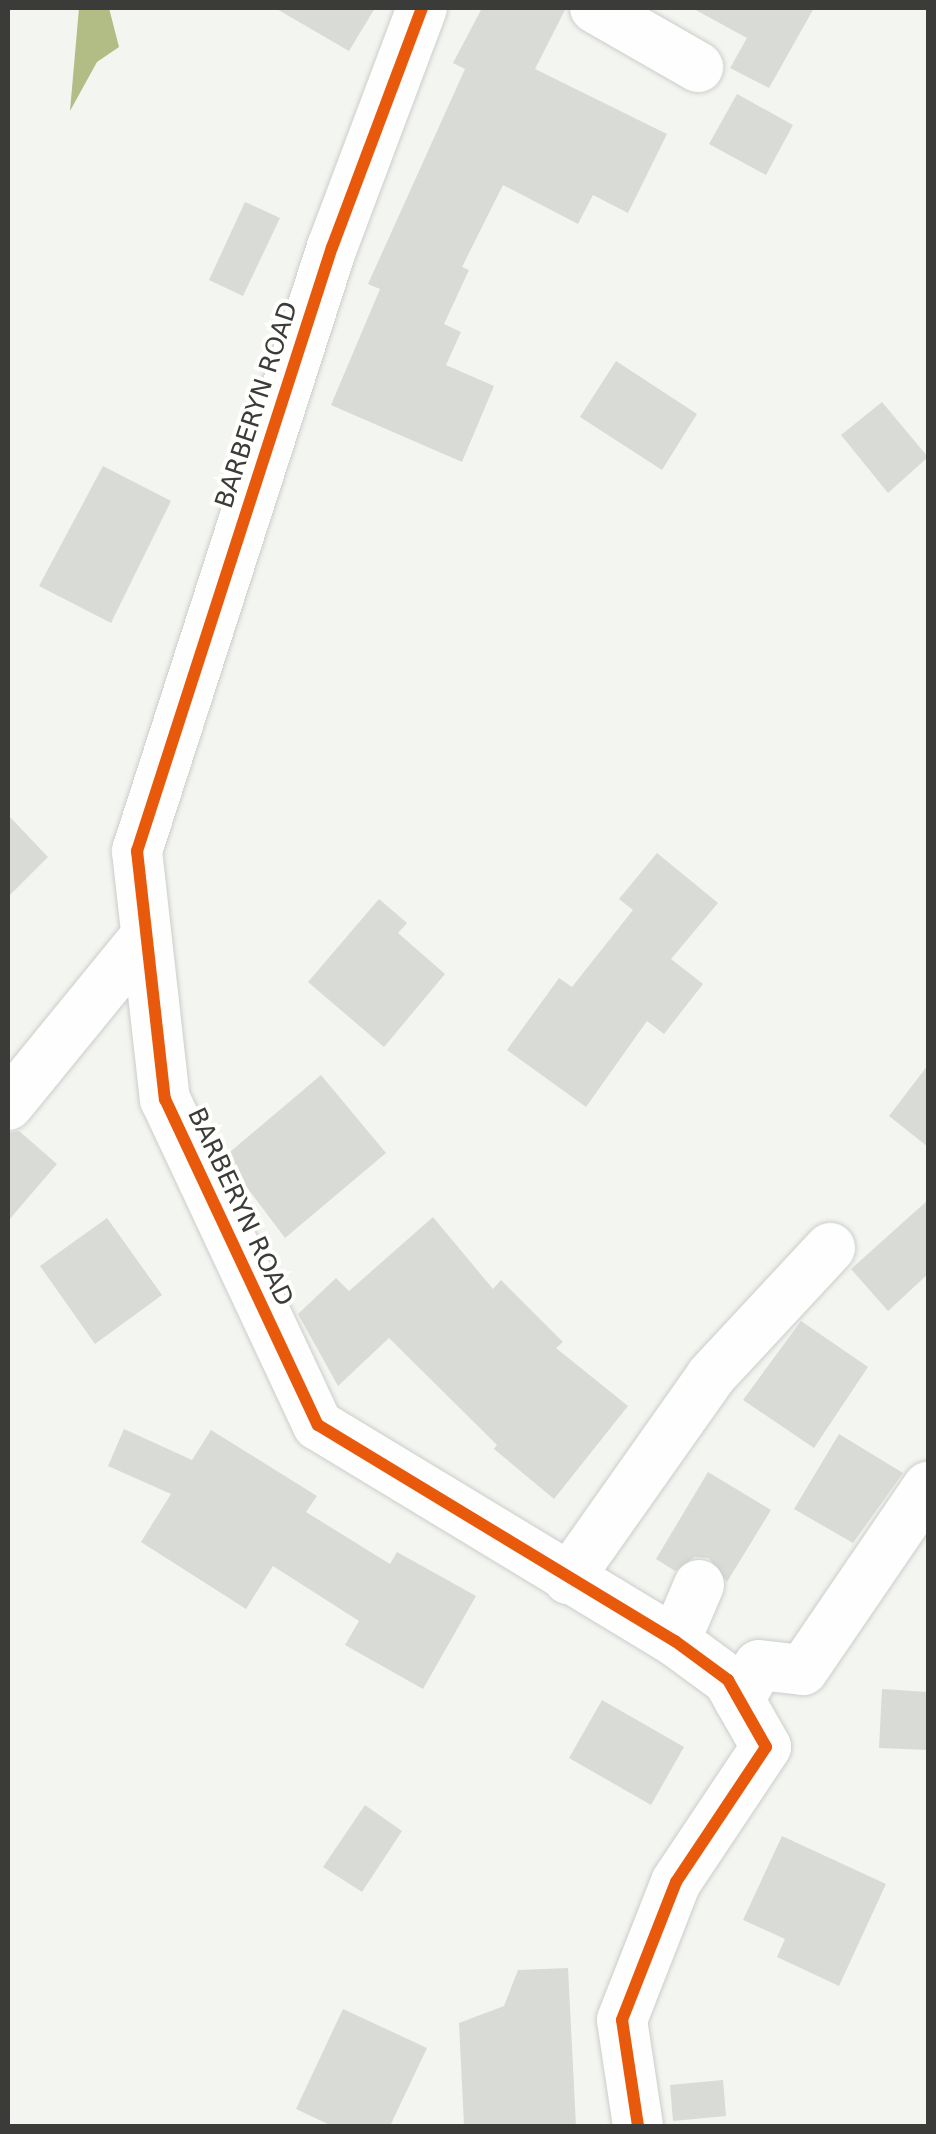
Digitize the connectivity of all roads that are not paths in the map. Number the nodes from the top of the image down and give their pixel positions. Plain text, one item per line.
1 (422, 8) edge
2 (595, 8) edge
3 (698, 67) dead end
4 (146, 936) junction
5 (8, 1105) edge
6 (830, 1248) dead end
7 (928, 1487) edge
8 (568, 1578) junction
9 (699, 1586) dead end
10 (675, 1641) junction
11 (740, 1700) junction
12 (638, 2126) edge

1 - 4 street, BARBERYN ROAD
2 - 3 street
4 - 5 street
4 - 8 street, BARBERYN ROAD
6 - 8 street
7 - 11 street
8 - 10 street, BARBERYN ROAD
9 - 10 street
10 - 11 street, BARBERYN ROAD
11 - 12 street, BARBERYN ROAD

